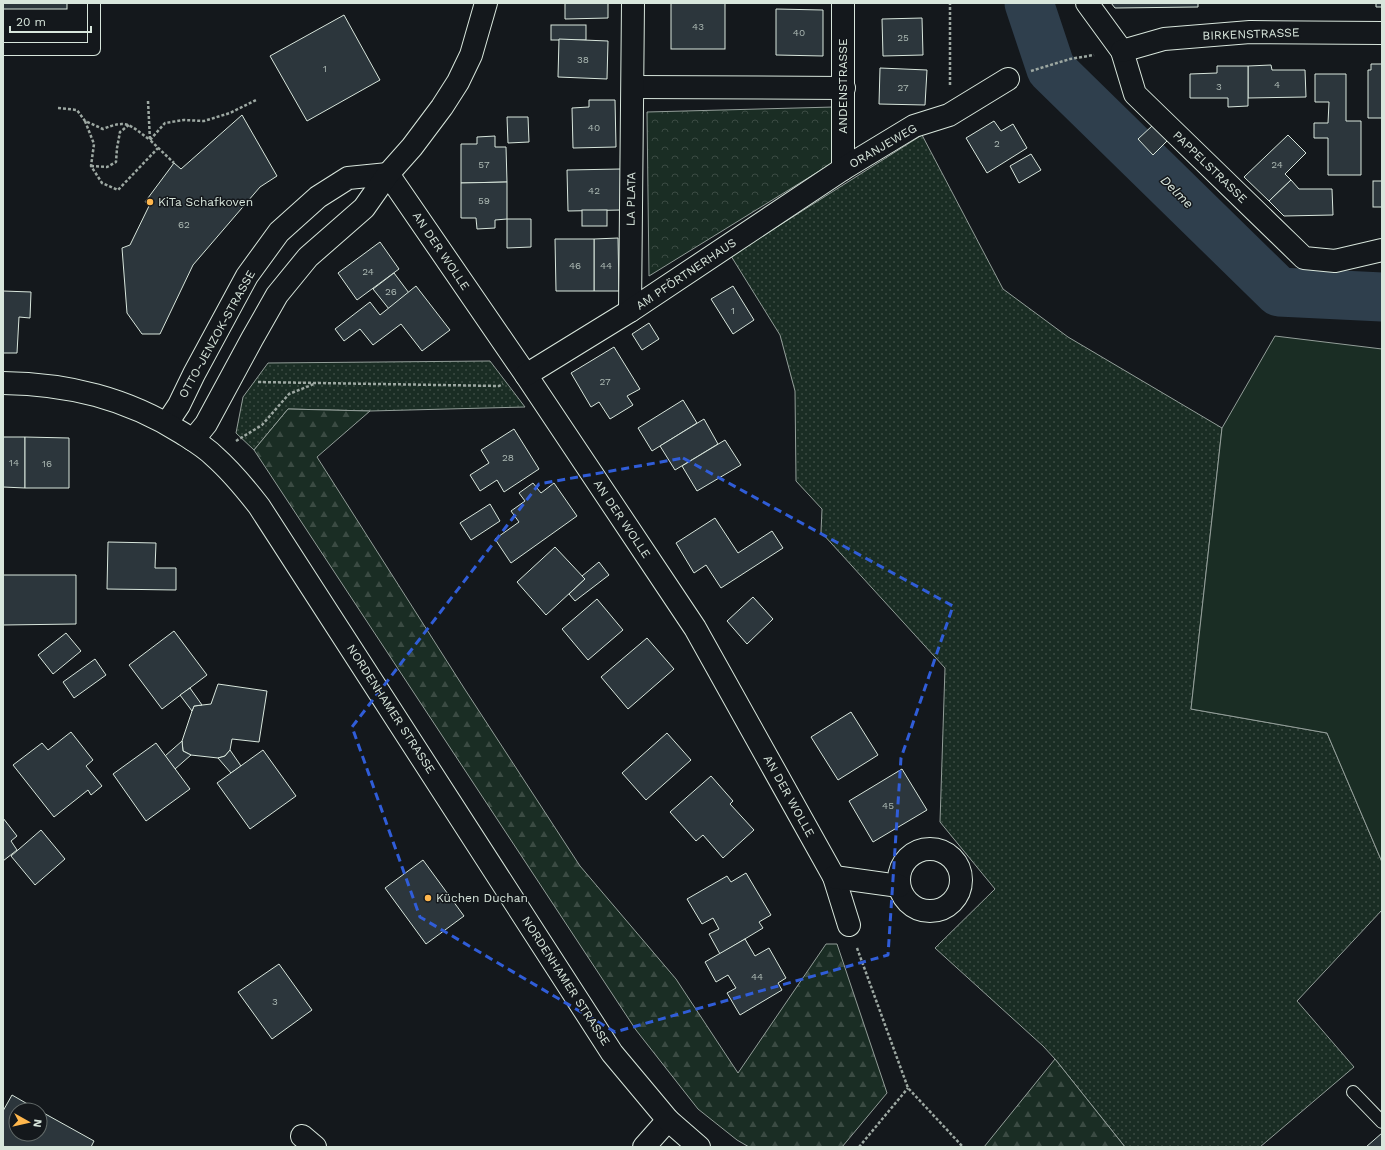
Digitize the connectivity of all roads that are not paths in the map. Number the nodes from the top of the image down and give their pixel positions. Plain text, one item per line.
1 (94, 3) edge
2 (486, 3) edge
3 (633, 3) edge
4 (843, 3) edge
5 (1087, 3) edge
6 (1382, 33) edge
7 (3, 49) edge
8 (1122, 51) junction
9 (1008, 79) dead end
10 (633, 87) junction
11 (844, 88) junction
12 (843, 170) junction
13 (388, 174) junction
14 (1382, 250) edge
15 (630, 311) junction
16 (526, 375) junction
17 (3, 383) edge
18 (166, 423) junction
19 (193, 440) junction
20 (834, 877) junction
21 (899, 886) dead end
22 (849, 925) road end
23 (1353, 1092) dead end
24 (668, 1120) junction
25 (1382, 1122) edge
26 (644, 1147) edge
27 (699, 1147) edge

1 - 7 lane
2 - 13 street
3 - 10 street, LA PLATA
4 - 11 street, ANDENSTRASSE
5 - 8 street, PAPPELSTRASSE
6 - 8 street, BIRKENSTRASSE
8 - 14 street, PAPPELSTRASSE
9 - 12 street, ORANJEWEG
10 - 11 street
10 - 15 street, LA PLATA
11 - 12 street, ANDENSTRASSE
12 - 15 street, AM PFÖRTNERHAUS
13 - 16 street, AN DER WOLLE
13 - 18 street, OTTO-JENZOK-STRASSE
13 - 19 street
15 - 16 street, AM PFÖRTNERHAUS
16 - 20 street, AN DER WOLLE
17 - 18 street, NORDENHAMER STRASSE
18 - 19 street, NORDENHAMER STRASSE
19 - 24 street, NORDENHAMER STRASSE
20 - 21 street
20 - 22 street, AN DER WOLLE
23 - 25 lane
24 - 26 street
24 - 27 street, NORDENHAMER STRASSE

